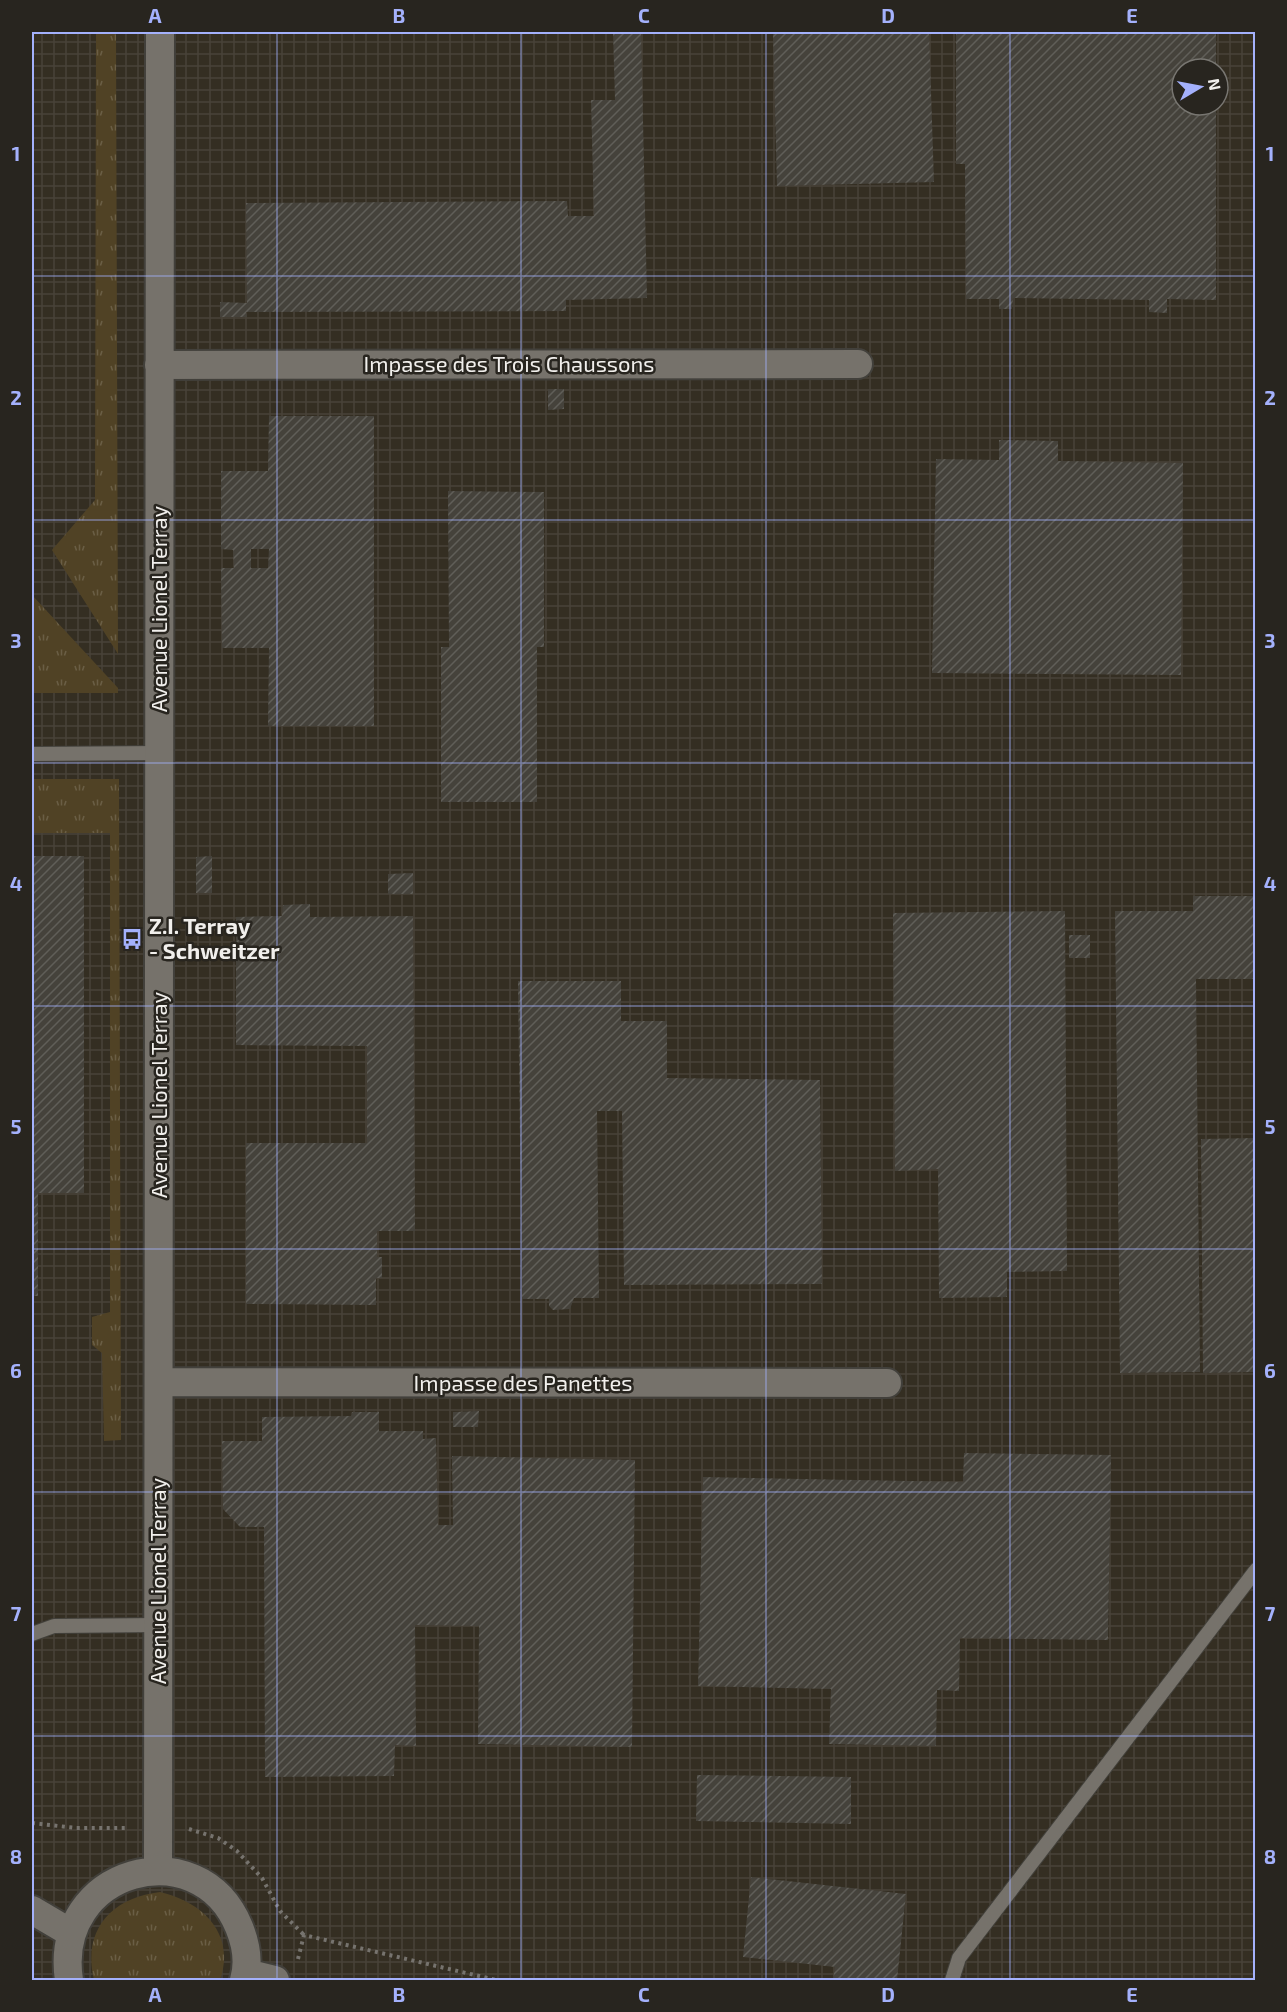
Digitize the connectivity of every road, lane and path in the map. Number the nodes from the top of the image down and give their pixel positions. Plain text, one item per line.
1 (160, 32) edge
2 (159, 364) junction
3 (858, 364) dead end
4 (159, 753) junction
5 (32, 754) edge
6 (159, 1382) junction
7 (887, 1383) dead end
8 (1256, 1569) edge
9 (158, 1624) junction
10 (32, 1634) edge
11 (32, 1824) edge
12 (76, 1828) dead end
13 (158, 1871) junction
14 (32, 1910) edge
15 (71, 1933) junction
16 (285, 1975) edge
17 (245, 1976) edge
18 (69, 1980) edge
19 (495, 1980) edge
20 (952, 1980) edge

1 - 2 street, Avenue Lionel Terray
2 - 3 street, Impasse des Trois Chaussons
2 - 4 street, Avenue Lionel Terray
4 - 5 lane
4 - 6 street, Avenue Lionel Terray
6 - 7 street, Impasse des Panettes
6 - 9 street, Avenue Lionel Terray
8 - 20 lane
9 - 10 lane
9 - 13 street, Avenue Lionel Terray
11 - 12 path
13 - 15 street
13 - 17 street
14 - 15 street
15 - 18 street
16 - 17 street
16 - 19 path

